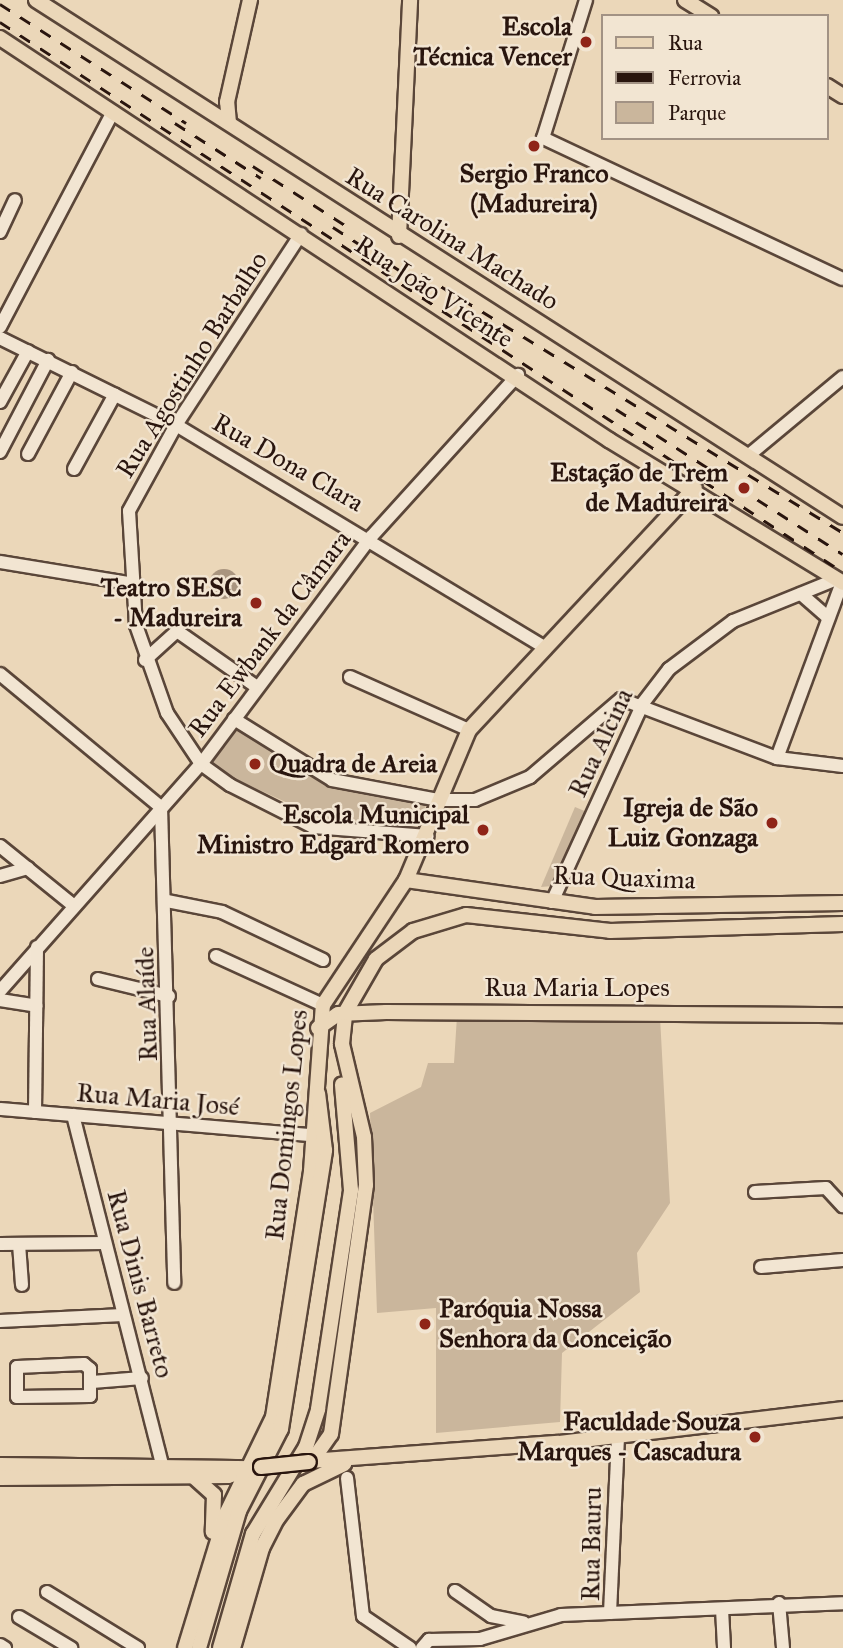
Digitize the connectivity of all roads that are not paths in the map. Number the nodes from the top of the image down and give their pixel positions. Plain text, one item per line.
1 (36, 0) edge
2 (250, 0) edge
3 (410, 0) edge
4 (586, 0) edge
5 (685, 0) edge
6 (708, 14) edge
7 (0, 38) edge
8 (227, 102) junction
9 (208, 110) junction
10 (113, 112) junction
11 (229, 123) junction
12 (15, 200) dead end
13 (0, 232) edge
14 (301, 234) junction
15 (399, 236) junction
16 (843, 279) edge
17 (0, 327) edge
18 (5, 340) edge
19 (28, 351) junction
20 (0, 352) edge
21 (48, 360) junction
22 (72, 372) junction
23 (518, 375) junction
24 (843, 377) edge
25 (115, 394) junction
26 (0, 402) edge
27 (176, 425) junction
28 (0, 452) edge
29 (28, 454) dead end
30 (749, 455) junction
31 (74, 469) dead end
32 (695, 488) junction
33 (843, 517) edge
34 (371, 537) junction
35 (0, 562) edge
36 (841, 581) edge
37 (128, 583) junction
38 (801, 594) junction
39 (828, 617) junction
40 (543, 646) junction
41 (145, 660) junction
42 (0, 674) edge
43 (350, 677) dead end
44 (257, 687) junction
45 (643, 703) junction
46 (234, 719) junction
47 (469, 730) junction
48 (777, 758) junction
49 (201, 764) junction
50 (843, 766) edge
51 (439, 800) junction
52 (161, 807) junction
53 (428, 836) junction
54 (0, 846) edge
55 (28, 868) junction
56 (0, 876) edge
57 (406, 880) junction
58 (167, 901) junction
59 (552, 902) junction
60 (843, 903) edge
61 (74, 906) junction
62 (843, 924) edge
63 (422, 928) joint
64 (37, 947) junction
65 (216, 956) dead end
66 (323, 960) dead end
67 (0, 969) edge
68 (16, 971) junction
69 (98, 979) dead end
70 (0, 990) edge
71 (169, 996) junction
72 (0, 1000) edge
73 (37, 1006) junction
74 (323, 1006) junction
75 (345, 1013) junction
76 (843, 1015) edge
77 (317, 1029) junction
78 (342, 1044) junction
79 (314, 1074) junction
80 (0, 1109) edge
81 (35, 1112) junction
82 (73, 1115) junction
83 (173, 1124) junction
84 (312, 1135) junction
85 (755, 1192) dead end
86 (843, 1206) edge
87 (105, 1243) junction
88 (0, 1244) edge
89 (19, 1244) junction
90 (843, 1260) edge
91 (761, 1267) dead end
92 (174, 1283) dead end
93 (22, 1285) dead end
94 (123, 1315) junction
95 (0, 1321) edge
96 (142, 1378) junction
97 (92, 1382) junction
98 (843, 1409) edge
99 (618, 1436) junction
100 (364, 1458) junction
101 (310, 1461) junction
102 (0, 1465) edge
103 (162, 1465) junction
104 (256, 1468) junction
105 (194, 1477) junction
106 (0, 1478) edge
107 (347, 1478) dead end
108 (209, 1559) junction
109 (455, 1591) dead end
110 (47, 1592) dead end
111 (779, 1603) junction
112 (843, 1603) edge
113 (722, 1609) junction
114 (610, 1613) junction
115 (19, 1617) dead end
116 (525, 1623) junction
117 (0, 1645) edge
118 (5, 1648) edge
119 (71, 1648) edge
120 (138, 1648) edge
121 (185, 1648) edge
122 (199, 1648) edge
123 (220, 1648) edge
124 (233, 1648) edge
125 (410, 1648) edge
126 (422, 1648) edge
127 (724, 1648) edge
128 (783, 1648) edge

1 - 9 main road, Rua Carolina Machado
2 - 8 main road
3 - 15 main road
4 - 16 street
5 - 6 main road
7 - 10 main road, Rua João Vicente
8 - 9 main road
8 - 11 main road
9 - 11 main road, Rua Carolina Machado
10 - 14 main road, Rua João Vicente
10 - 17 street
11 - 15 main road, Rua Carolina Machado
12 - 13 street
14 - 23 main road, Rua João Vicente
14 - 27 street, Rua Agostinho Barbalho
15 - 30 main road, Rua Carolina Machado
18 - 19 street, Rua Dona Clara
18 - 20 street
19 - 21 street, Rua Dona Clara
19 - 26 street
21 - 22 street, Rua Dona Clara
21 - 28 street
22 - 25 street, Rua Dona Clara
22 - 29 street
23 - 32 main road, Rua João Vicente
23 - 34 street, Rua Ewbank da Câmara
24 - 30 street
25 - 27 street, Rua Dona Clara
25 - 31 street
27 - 34 street, Rua Dona Clara
27 - 37 street, Rua Agostinho Barbalho
30 - 33 main road, Rua Carolina Machado
32 - 36 main road, Rua João Vicente
32 - 40 main road, Rua Domingos Lopes
34 - 40 street, Rua Dona Clara
34 - 44 street, Rua Ewbank da Câmara
35 - 37 street
36 - 38 street, Rua Alcina
36 - 39 street
37 - 41 street, Rua Agostinho Barbalho
38 - 39 street
38 - 45 street, Rua Alcina
39 - 48 street
40 - 47 main road, Rua Domingos Lopes
41 - 44 street
41 - 49 street, Rua Agostinho Barbalho
42 - 52 street
43 - 47 street
44 - 46 street, Rua Ewbank da Câmara
45 - 48 street
45 - 51 street
45 - 59 street, Rua Alcina
46 - 49 street, Rua Ewbank da Câmara
46 - 51 street
47 - 51 main road, Rua Domingos Lopes
48 - 50 street
49 - 52 street, Rua Ewbank da Câmara
49 - 53 street, Rua Agostinho Barbalho
51 - 53 main road, Rua Domingos Lopes
52 - 58 street, Rua Alaíde
52 - 61 street, Rua Ewbank da Câmara
53 - 57 main road, Rua Domingos Lopes
54 - 55 street
55 - 56 street
55 - 61 street
57 - 59 main road, Rua Quaxima
57 - 74 main road, Rua Domingos Lopes
58 - 66 street
58 - 71 street, Rua Alaíde
59 - 60 main road, Rua Quaxima
61 - 64 street, Rua Ewbank da Câmara
62 - 63 main road, Rua Quaxima
63 - 75 main road, Rua Domingos Lopes
64 - 68 street, Rua Ewbank da Câmara
64 - 73 street
65 - 74 street
67 - 68 street
68 - 70 street, Rua Ewbank da Câmara
69 - 71 street
71 - 83 street, Rua Alaíde
72 - 73 street
73 - 81 street
74 - 77 main road, Rua Domingos Lopes
75 - 76 main road, Rua Maria Lopes
75 - 77 main road, Rua Maria Lopes
75 - 78 main road, Rua Domingos Lopes
77 - 79 main road, Rua Domingos Lopes
78 - 101 main road, Rua Domingos Lopes
78 - 123 main road
79 - 84 main road, Rua Domingos Lopes
79 - 122 main road
80 - 81 street, Rua Maria José
81 - 82 street, Rua Maria José
82 - 83 street, Rua Maria José
82 - 87 street, Rua Dinis Barreto
83 - 84 street, Rua Maria José
83 - 92 street, Rua Alaíde
84 - 104 main road, Rua Domingos Lopes
85 - 86 street
87 - 89 street
87 - 94 street, Rua Dinis Barreto
88 - 89 street
89 - 93 street
90 - 91 street
94 - 95 street
94 - 96 street, Rua Dinis Barreto
96 - 97 street
96 - 103 street, Rua Dinis Barreto
97 - 97 street
98 - 99 main road
99 - 100 main road
99 - 114 street, Rua Bauru
100 - 101 main road
100 - 124 main road
101 - 104 main road, bridge
102 - 103 main road
103 - 104 main road
104 - 105 main road
104 - 108 main road, Rua Domingos Lopes
105 - 106 main road
105 - 108 main road
107 - 125 street
108 - 121 main road
109 - 116 street
110 - 120 street
111 - 112 street, Rua Bauru
111 - 113 street, Rua Bauru
111 - 128 street
113 - 114 street, Rua Bauru
113 - 127 street
114 - 116 street
115 - 119 street
116 - 126 street
117 - 118 street

